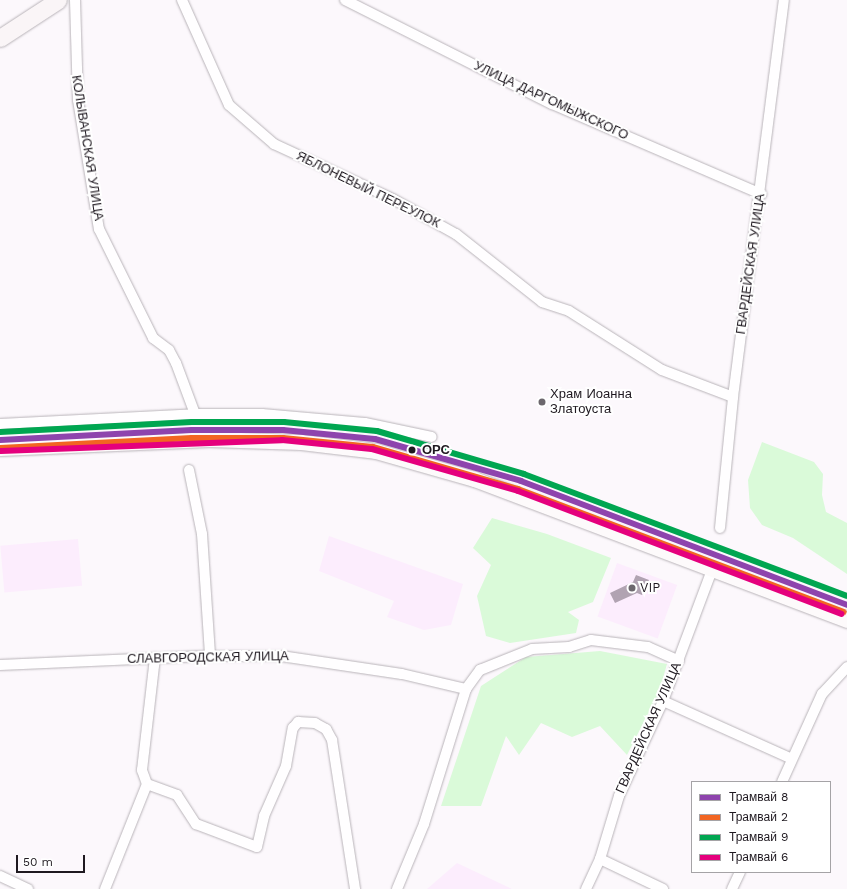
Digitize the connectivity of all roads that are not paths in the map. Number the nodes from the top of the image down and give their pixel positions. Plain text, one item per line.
1 (56, 0) edge
2 (75, 0) edge
3 (182, 0) edge
4 (345, 0) edge
5 (784, 0) edge
6 (0, 38) edge
7 (761, 194) junction
8 (733, 397) junction
9 (195, 414) junction
10 (0, 424) edge
11 (432, 436) dead end
12 (0, 448) edge
13 (190, 470) dead end
14 (720, 528) dead end
15 (713, 567) junction
16 (847, 620) edge
17 (210, 656) junction
18 (155, 658) junction
19 (679, 661) junction
20 (0, 665) edge
21 (845, 673) edge
22 (466, 689) junction
23 (663, 701) junction
24 (792, 759) junction
25 (782, 781) edge
26 (147, 784) junction
27 (600, 859) junction
28 (740, 873) edge
29 (0, 876) edge
30 (28, 889) edge
31 (105, 889) edge
32 (355, 889) edge
33 (397, 889) edge
34 (586, 889) edge
35 (663, 889) edge
36 (732, 889) edge

1 - 6 main road
2 - 9 street, КОЛЫВАНСКАЯ УЛИЦА
3 - 8 street, ЯБЛОНЕВЫЙ ПЕРЕУЛОК
4 - 7 street, УЛИЦА ДАРГОМЫЖСКОГО
5 - 7 street, ГВАРДЕЙСКАЯ УЛИЦА
7 - 8 street, ГВАРДЕЙСКАЯ УЛИЦА
8 - 14 street, ГВАРДЕЙСКАЯ УЛИЦА
9 - 10 street
9 - 11 street
12 - 15 main road
13 - 17 street
15 - 16 main road
15 - 19 street, ГВАРДЕЙСКАЯ УЛИЦА
17 - 18 street, СЛАВГОРОДСКАЯ УЛИЦА
17 - 22 street, СЛАВГОРОДСКАЯ УЛИЦА
18 - 20 street, СЛАВГОРОДСКАЯ УЛИЦА
18 - 26 street
19 - 22 street
19 - 23 street, ГВАРДЕЙСКАЯ УЛИЦА
21 - 24 street
22 - 33 street
23 - 24 street
23 - 27 street, ГВАРДЕЙСКАЯ УЛИЦА
24 - 25 street
26 - 31 street
26 - 32 street
27 - 34 street, ГВАРДЕЙСКАЯ УЛИЦА
27 - 35 street
28 - 36 street
29 - 30 street

